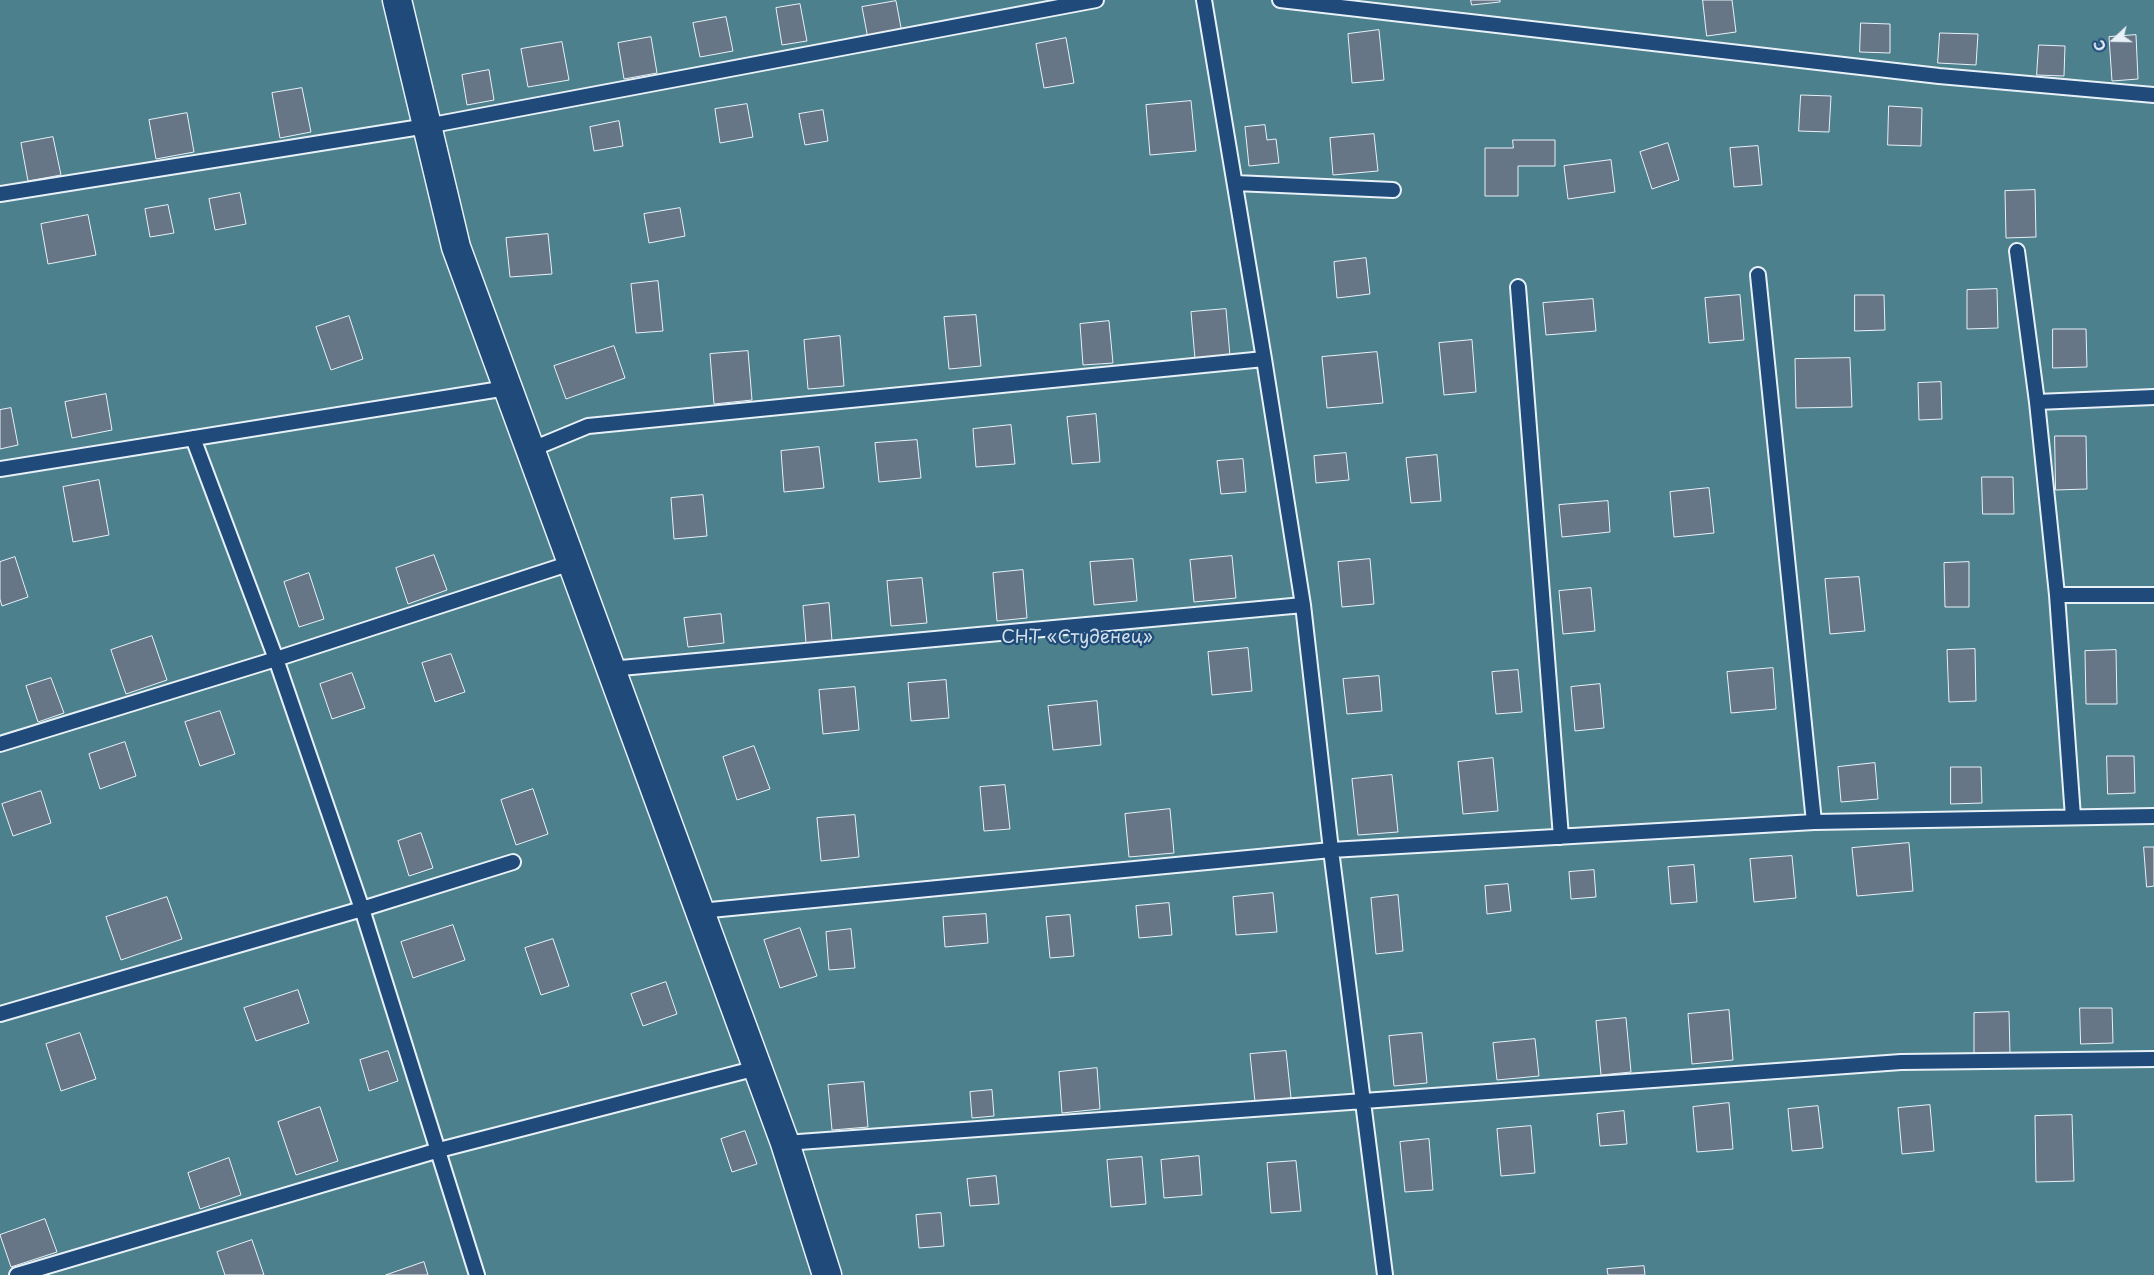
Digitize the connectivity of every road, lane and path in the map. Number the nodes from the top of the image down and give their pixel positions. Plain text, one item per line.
1 (397, 0) edge
2 (1096, 0) edge
3 (1204, 0) edge
4 (1280, 0) edge
5 (2154, 96) edge
6 (427, 126) junction
7 (1235, 183) junction
8 (1393, 190) dead end
9 (0, 194) edge
10 (2017, 251) dead end
11 (1758, 275) dead end
12 (1518, 287) dead end
13 (1264, 359) junction
14 (507, 388) junction
15 (2154, 397) edge
16 (2037, 402) junction
17 (193, 438) junction
18 (530, 450) junction
19 (0, 469) edge
20 (571, 563) junction
21 (2057, 595) junction
22 (2154, 595) edge
23 (1303, 605) junction
24 (276, 659) junction
25 (610, 669) junction
26 (0, 744) edge
27 (2154, 816) edge
28 (2073, 817) junction
29 (1814, 822) junction
30 (1561, 837) junction
31 (1331, 850) junction
32 (513, 862) dead end
33 (362, 909) junction
34 (700, 911) junction
35 (0, 1014) edge
36 (2154, 1059) edge
37 (757, 1068) junction
38 (1363, 1100) junction
39 (784, 1144) junction
40 (439, 1150) junction
41 (17, 1275) edge
42 (477, 1275) edge
43 (827, 1275) edge
44 (1385, 1275) edge

1 - 6 street
2 - 6 lane
3 - 7 lane
4 - 5 lane
6 - 9 lane
6 - 14 street
7 - 8 lane
7 - 13 lane
10 - 16 lane
11 - 29 lane
12 - 30 lane
13 - 18 lane
13 - 23 lane
14 - 17 lane
14 - 18 street
15 - 16 lane
16 - 21 lane
17 - 19 lane
17 - 24 lane
18 - 20 street
20 - 24 lane
20 - 25 street
21 - 22 lane
21 - 28 lane
23 - 25 lane
23 - 31 lane
24 - 26 lane
24 - 33 lane
25 - 34 street
27 - 28 lane
28 - 29 lane
29 - 30 lane
30 - 31 lane
31 - 34 lane
31 - 38 lane
32 - 33 lane
33 - 35 lane
33 - 40 lane
34 - 37 street
36 - 38 lane
37 - 39 street
37 - 40 lane
38 - 39 lane
38 - 44 lane
39 - 43 street
40 - 41 lane
40 - 42 lane

